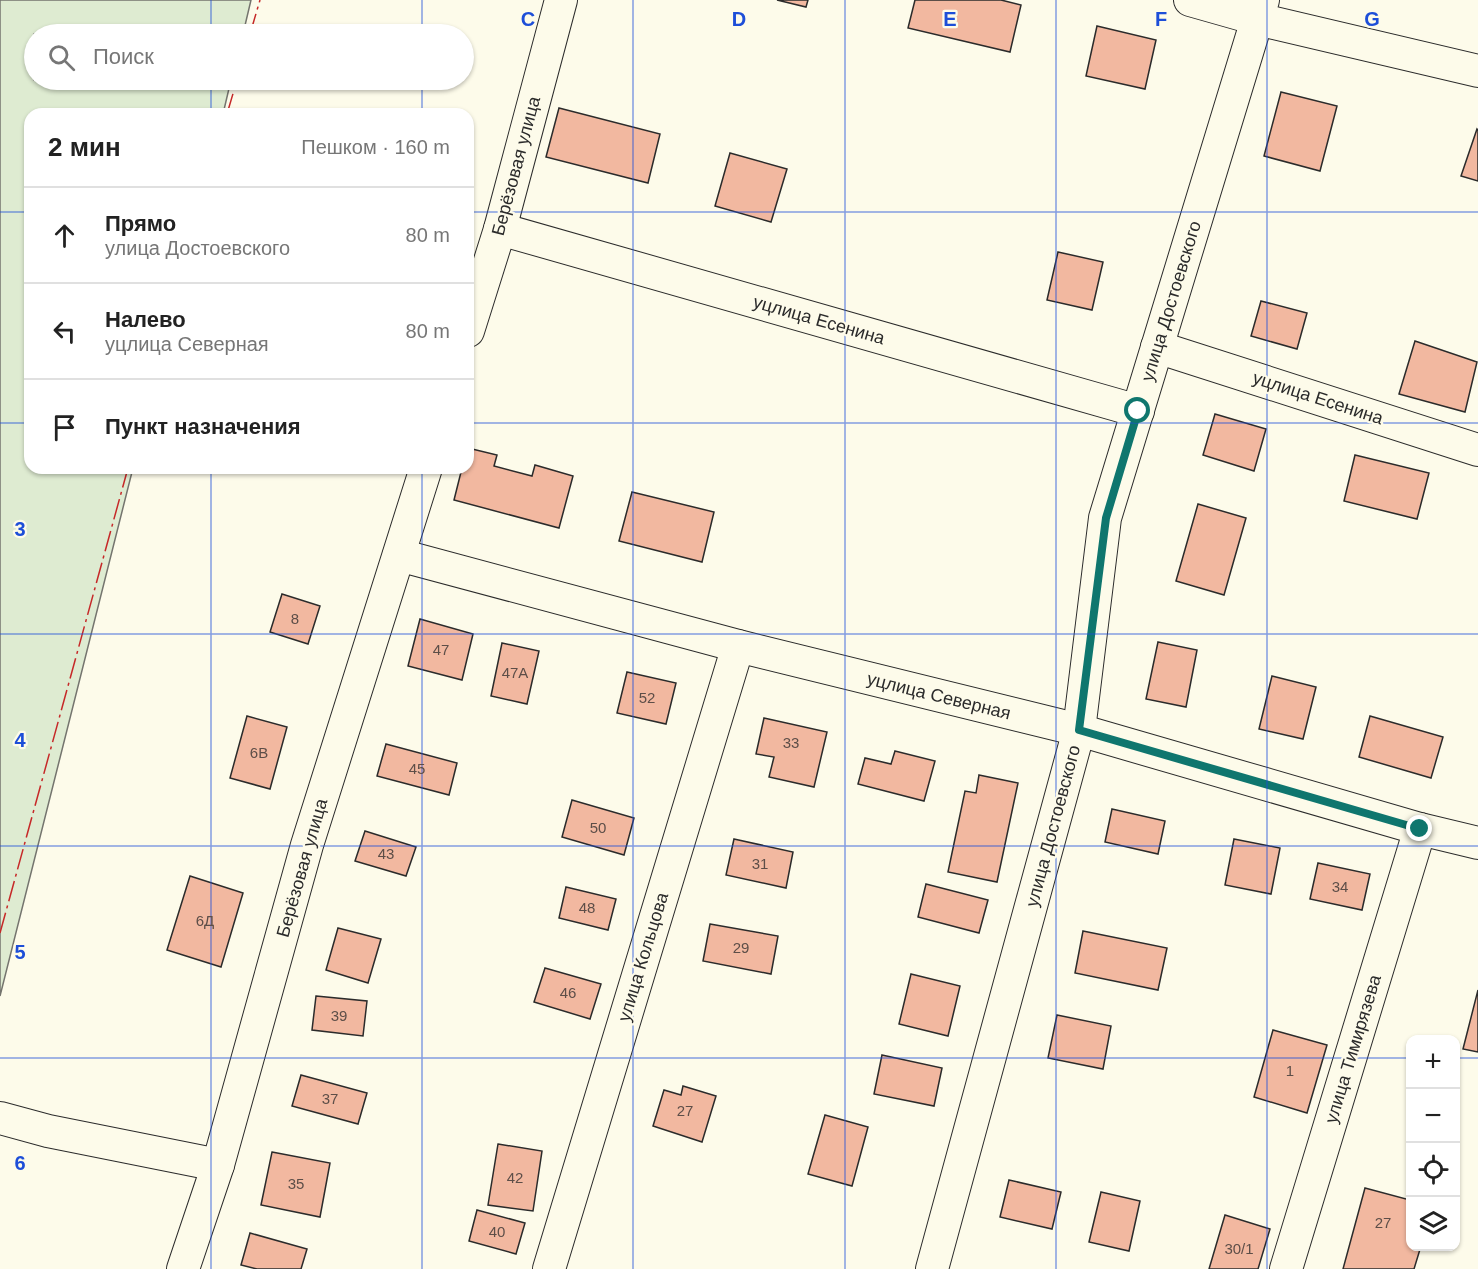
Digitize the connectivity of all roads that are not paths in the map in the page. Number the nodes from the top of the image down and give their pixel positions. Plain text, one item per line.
1 (561, 0) edge
2 (1190, 0) edge
3 (1260, 9) edge
4 (1478, 71) edge
5 (500, 229) junction
6 (474, 312) edge
7 (1157, 347) junction
8 (1138, 411) junction
9 (1478, 450) edge
10 (424, 474) edge
11 (399, 555) junction
12 (738, 646) junction
13 (1079, 730) junction
14 (1420, 829) junction
15 (1478, 843) edge
16 (0, 1118) edge
17 (218, 1165) junction
18 (183, 1269) edge
19 (549, 1269) edge
20 (932, 1269) edge
21 (1286, 1269) edge

1 - 5 street, Берёзовая улица
2 - 3 street
3 - 4 street
3 - 7 street, улица Достоевского
5 - 6 street, Берёзовая улица
5 - 8 street, уцлица Есенина
7 - 8 street, улица Достоевского
7 - 9 street, уцлица Есенина
8 - 13 street, улица Достоевского
10 - 11 street, Берёзовая улица
11 - 12 street, уцлица Северная
11 - 17 street, Берёзовая улица
12 - 13 street, уцлица Северная
12 - 19 street, улица Кольцова
13 - 14 street, уцлица Северная
13 - 20 street, улица Достоевского
14 - 15 street, уцлица Северная
14 - 21 street, улица Тимирязева
16 - 17 street
17 - 18 street, Берёзовая улица

